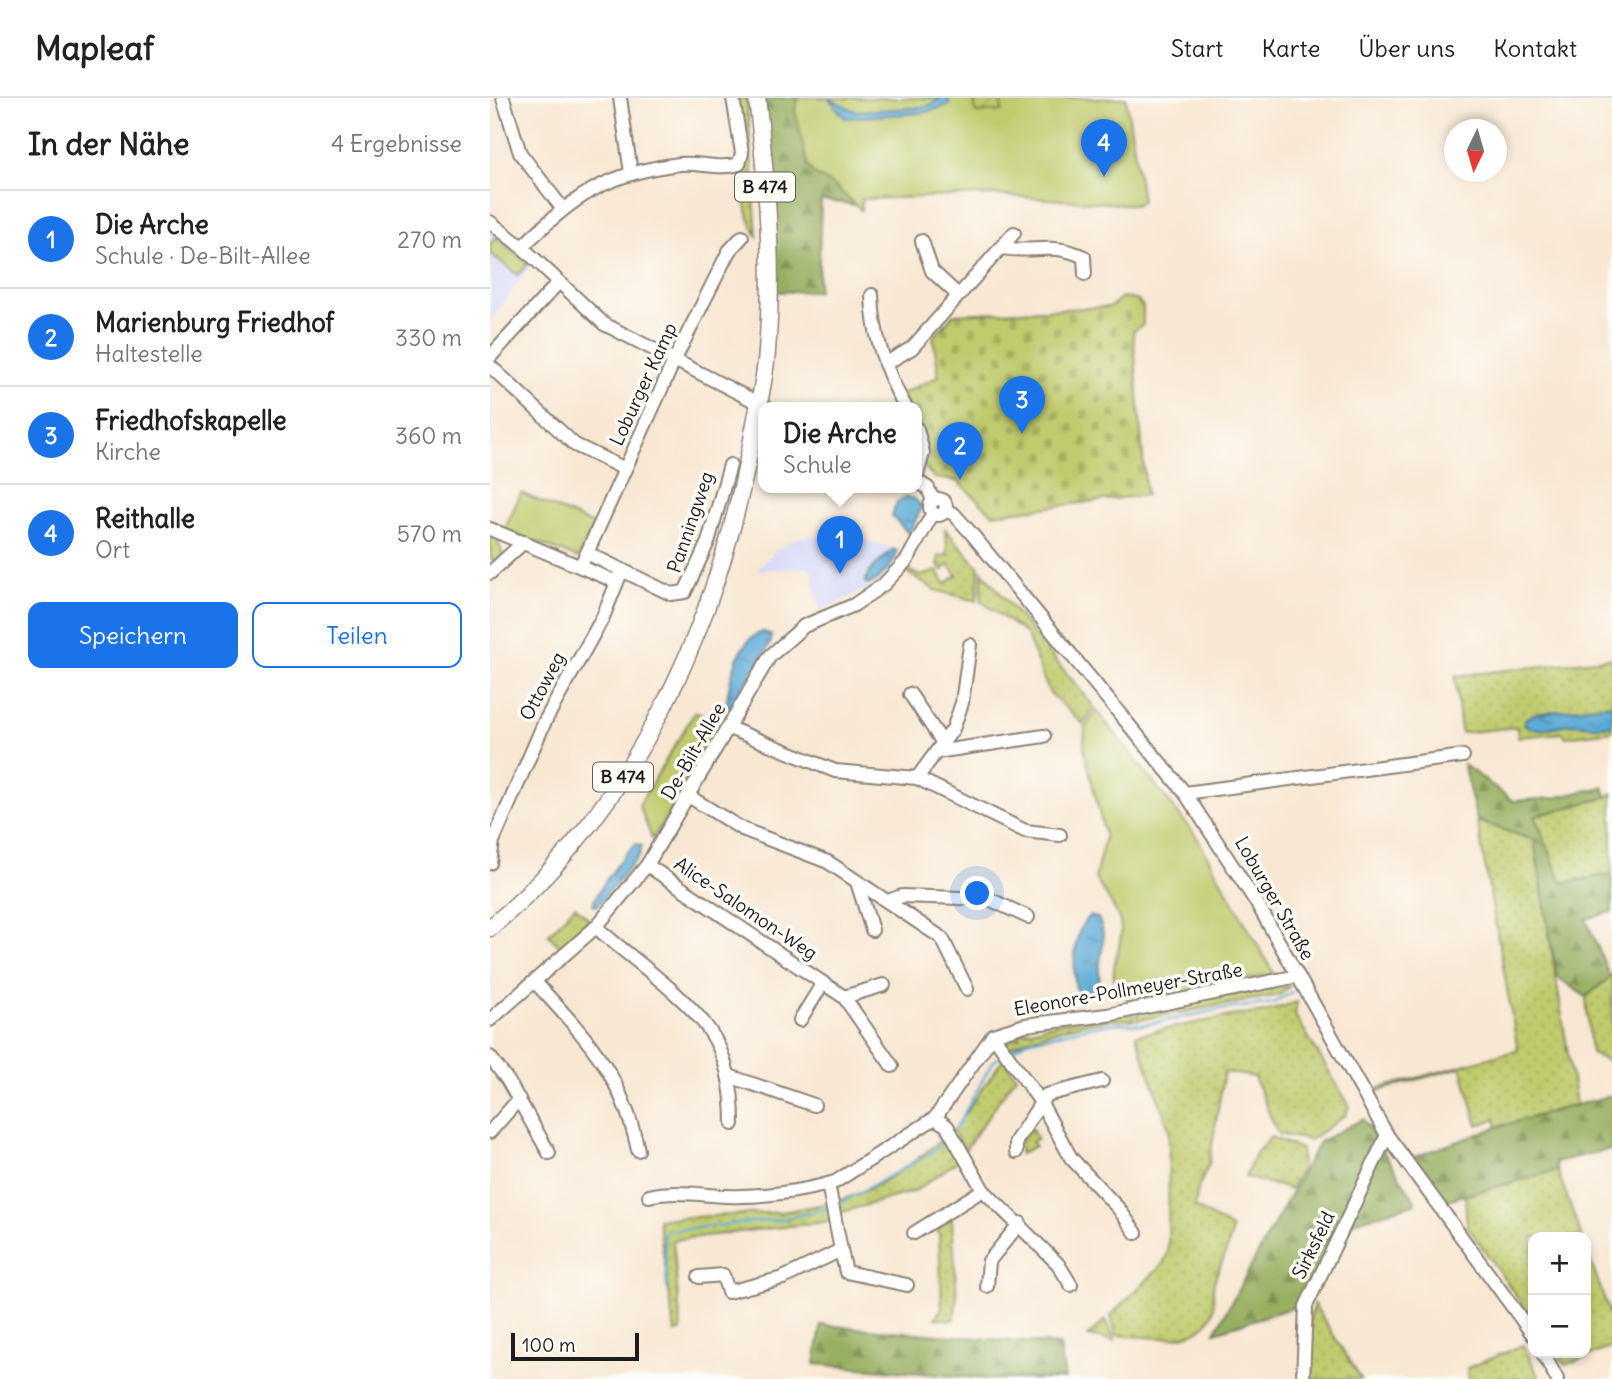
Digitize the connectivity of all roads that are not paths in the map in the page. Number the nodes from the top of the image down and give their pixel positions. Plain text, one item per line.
1 (503, 98) edge
2 (620, 98) edge
3 (733, 98) edge
4 (757, 98) edge
5 (631, 173) junction
6 (562, 208) junction
7 (490, 222) edge
8 (1014, 233) dead end
9 (742, 236) dead end
10 (922, 241) dead end
11 (522, 247) junction
12 (1003, 248) junction
13 (1086, 274) dead end
14 (558, 283) junction
15 (872, 295) dead end
16 (958, 295) junction
17 (490, 358) edge
18 (674, 360) junction
19 (885, 364) junction
20 (490, 366) edge
21 (758, 402) edge
22 (764, 402) edge
23 (903, 402) edge
24 (758, 429) edge
25 (730, 466) dead end
26 (625, 469) junction
27 (922, 484) edge
28 (937, 508) junction
29 (490, 529) edge
30 (524, 542) junction
31 (587, 553) junction
32 (580, 566) junction
33 (490, 573) edge
34 (620, 576) junction
35 (970, 645) dead end
36 (910, 694) dead end
37 (729, 728) junction
38 (1044, 736) dead end
39 (939, 748) junction
40 (1463, 757) dead end
41 (916, 778) junction
42 (1185, 793) junction
43 (690, 797) junction
44 (1060, 835) dead end
45 (492, 840) edge
46 (490, 863) edge
47 (647, 865) junction
48 (857, 882) junction
49 (888, 901) junction
50 (1028, 917) dead end
51 (490, 928) edge
52 (596, 928) junction
53 (872, 930) dead end
54 (1298, 976) junction
55 (536, 982) junction
56 (823, 983) junction
57 (884, 985) dead end
58 (967, 989) dead end
59 (844, 997) junction
60 (490, 1020) edge
61 (800, 1020) dead end
62 (993, 1035) junction
63 (490, 1057) edge
64 (892, 1066) dead end
65 (729, 1076) junction
66 (1102, 1081) dead end
67 (519, 1099) junction
68 (1040, 1101) junction
69 (814, 1105) dead end
70 (935, 1118) junction
71 (733, 1124) dead end
72 (490, 1132) edge
73 (1387, 1135) junction
74 (638, 1150) dead end
75 (1016, 1152) dead end
76 (549, 1153) dead end
77 (828, 1184) junction
78 (983, 1190) junction
79 (649, 1196) dead end
80 (1020, 1223) junction
81 (914, 1233) dead end
82 (1136, 1233) dead end
83 (841, 1250) junction
84 (699, 1277) dead end
85 (907, 1285) dead end
86 (1071, 1285) dead end
87 (988, 1286) dead end
88 (1528, 1328) edge
89 (1546, 1358) edge
90 (1303, 1379) edge
91 (1558, 1379) edge

1 - 6 street
2 - 5 street
3 - 5 street
4 - 22 main road, B 474
5 - 6 street
6 - 11 street
7 - 11 street
8 - 12 street
9 - 18 street, Loburger Kamp
10 - 16 street
11 - 14 street
12 - 13 street
12 - 16 street
14 - 17 street
14 - 18 street
15 - 19 street
16 - 19 street
18 - 21 street
18 - 26 street, Loburger Kamp
19 - 23 street
20 - 26 street
24 - 51 main road, B 474
25 - 34 street, Panningweg
26 - 31 street, Loburger Kamp
27 - 28 street, Loburger Straße
28 - 37 street, De-Bilt-Allee
28 - 42 street, Loburger Straße
29 - 30 street, Panningweg
30 - 32 street, Panningweg
30 - 33 street
31 - 32 street
31 - 34 street, Panningweg
32 - 34 street, Panningweg
34 - 45 street, Ottoweg
35 - 39 street
36 - 39 street
37 - 41 street
37 - 43 street, De-Bilt-Allee
38 - 39 street
39 - 41 street
40 - 42 street
41 - 44 street
42 - 54 street, Loburger Straße
43 - 47 street, De-Bilt-Allee
43 - 48 street
45 - 46 street, Ottoweg
47 - 52 street, De-Bilt-Allee
47 - 56 street, Alice-Salomon-Weg
48 - 49 street
48 - 53 street
49 - 50 street
49 - 58 street
52 - 55 street, De-Bilt-Allee
52 - 65 street
54 - 62 street, Eleonore-Pollmeyer-Straße
54 - 73 street, Loburger Straße
55 - 60 street, De-Bilt-Allee
55 - 74 street
56 - 59 street, Alice-Salomon-Weg
56 - 61 street, Alice-Salomon-Weg
57 - 59 street
59 - 64 street, Alice-Salomon-Weg
62 - 68 street
62 - 70 street, Eleonore-Pollmeyer-Straße
63 - 67 street
65 - 69 street
65 - 71 street
66 - 68 street
67 - 72 street
67 - 76 street
68 - 75 street
68 - 82 street
70 - 77 street, Eleonore-Pollmeyer-Straße
70 - 78 street
73 - 88 street, Loburger Straße
73 - 90 street, Sirksfeld
77 - 79 street, Eleonore-Pollmeyer-Straße
77 - 83 street
78 - 80 street
78 - 81 street
80 - 86 street
80 - 87 street
83 - 84 street
83 - 85 street
89 - 91 street

